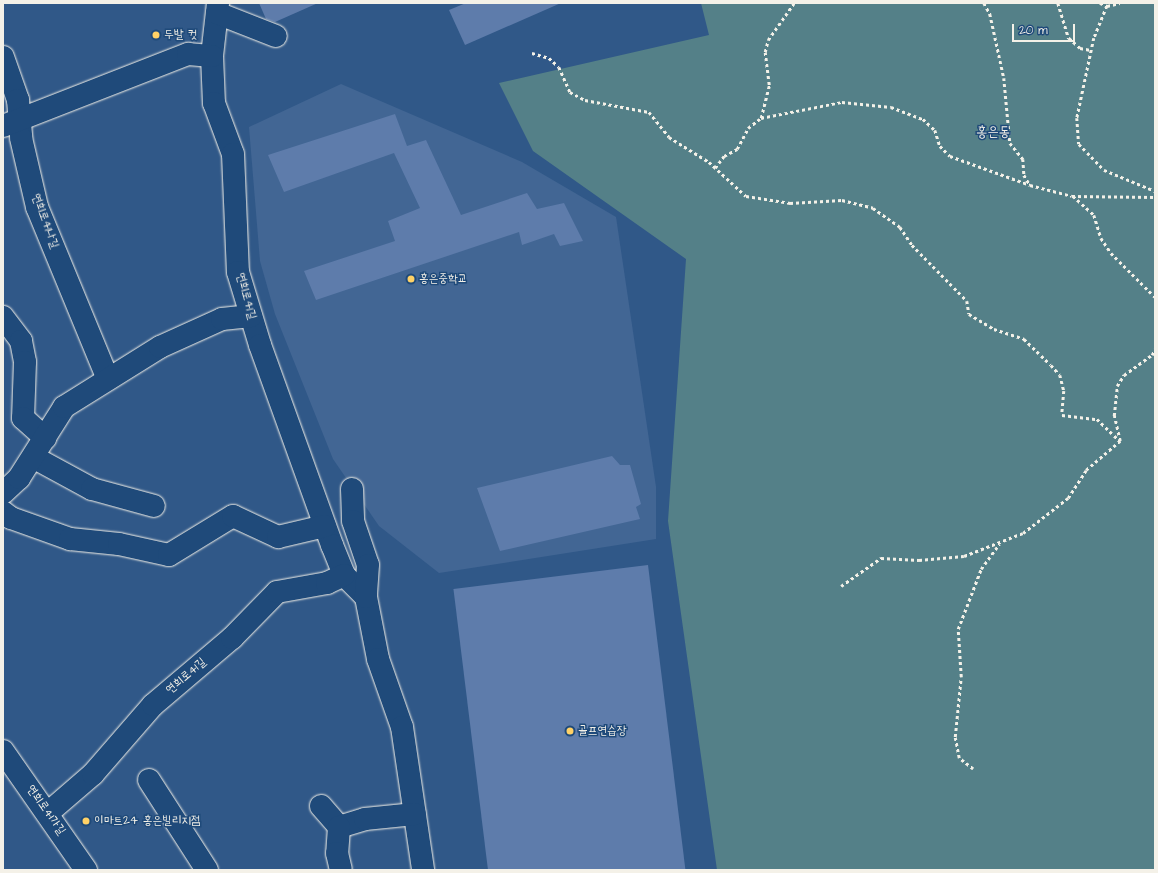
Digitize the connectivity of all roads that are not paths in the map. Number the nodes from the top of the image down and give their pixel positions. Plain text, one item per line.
1 (218, 8) edge
2 (276, 36) dead end
3 (212, 56) junction
4 (3, 57) edge
5 (10, 122) edge
6 (251, 316) junction
7 (3, 317) edge
8 (108, 379) junction
9 (45, 438) junction
10 (33, 457) junction
11 (352, 489) dead end
12 (3, 493) edge
13 (154, 506) dead end
14 (3, 512) edge
15 (325, 526) junction
16 (344, 575) junction
17 (366, 597) junction
18 (3, 751) edge
19 (149, 780) dead end
20 (321, 806) dead end
21 (49, 812) junction
22 (415, 814) junction
23 (339, 826) junction
24 (86, 870) edge
25 (207, 870) edge
26 (341, 870) edge
27 (423, 870) edge

1 - 2 street
1 - 3 street, 연희로41길
3 - 5 street
3 - 6 street, 연희로41길
4 - 5 street, 연희로41나길
5 - 8 street, 연희로41나길
6 - 8 street
6 - 15 street, 연희로41길
7 - 9 street
8 - 9 street
9 - 10 street
10 - 12 street
10 - 13 street
11 - 17 street
14 - 15 street
15 - 16 street, 연희로41길
16 - 17 street, 연희로41길
16 - 21 street, 연희로41길
17 - 22 street
18 - 21 street, 연희로41가길
19 - 25 street
20 - 23 street
21 - 24 street, 연희로41가길
22 - 23 street
22 - 27 street
23 - 26 street

